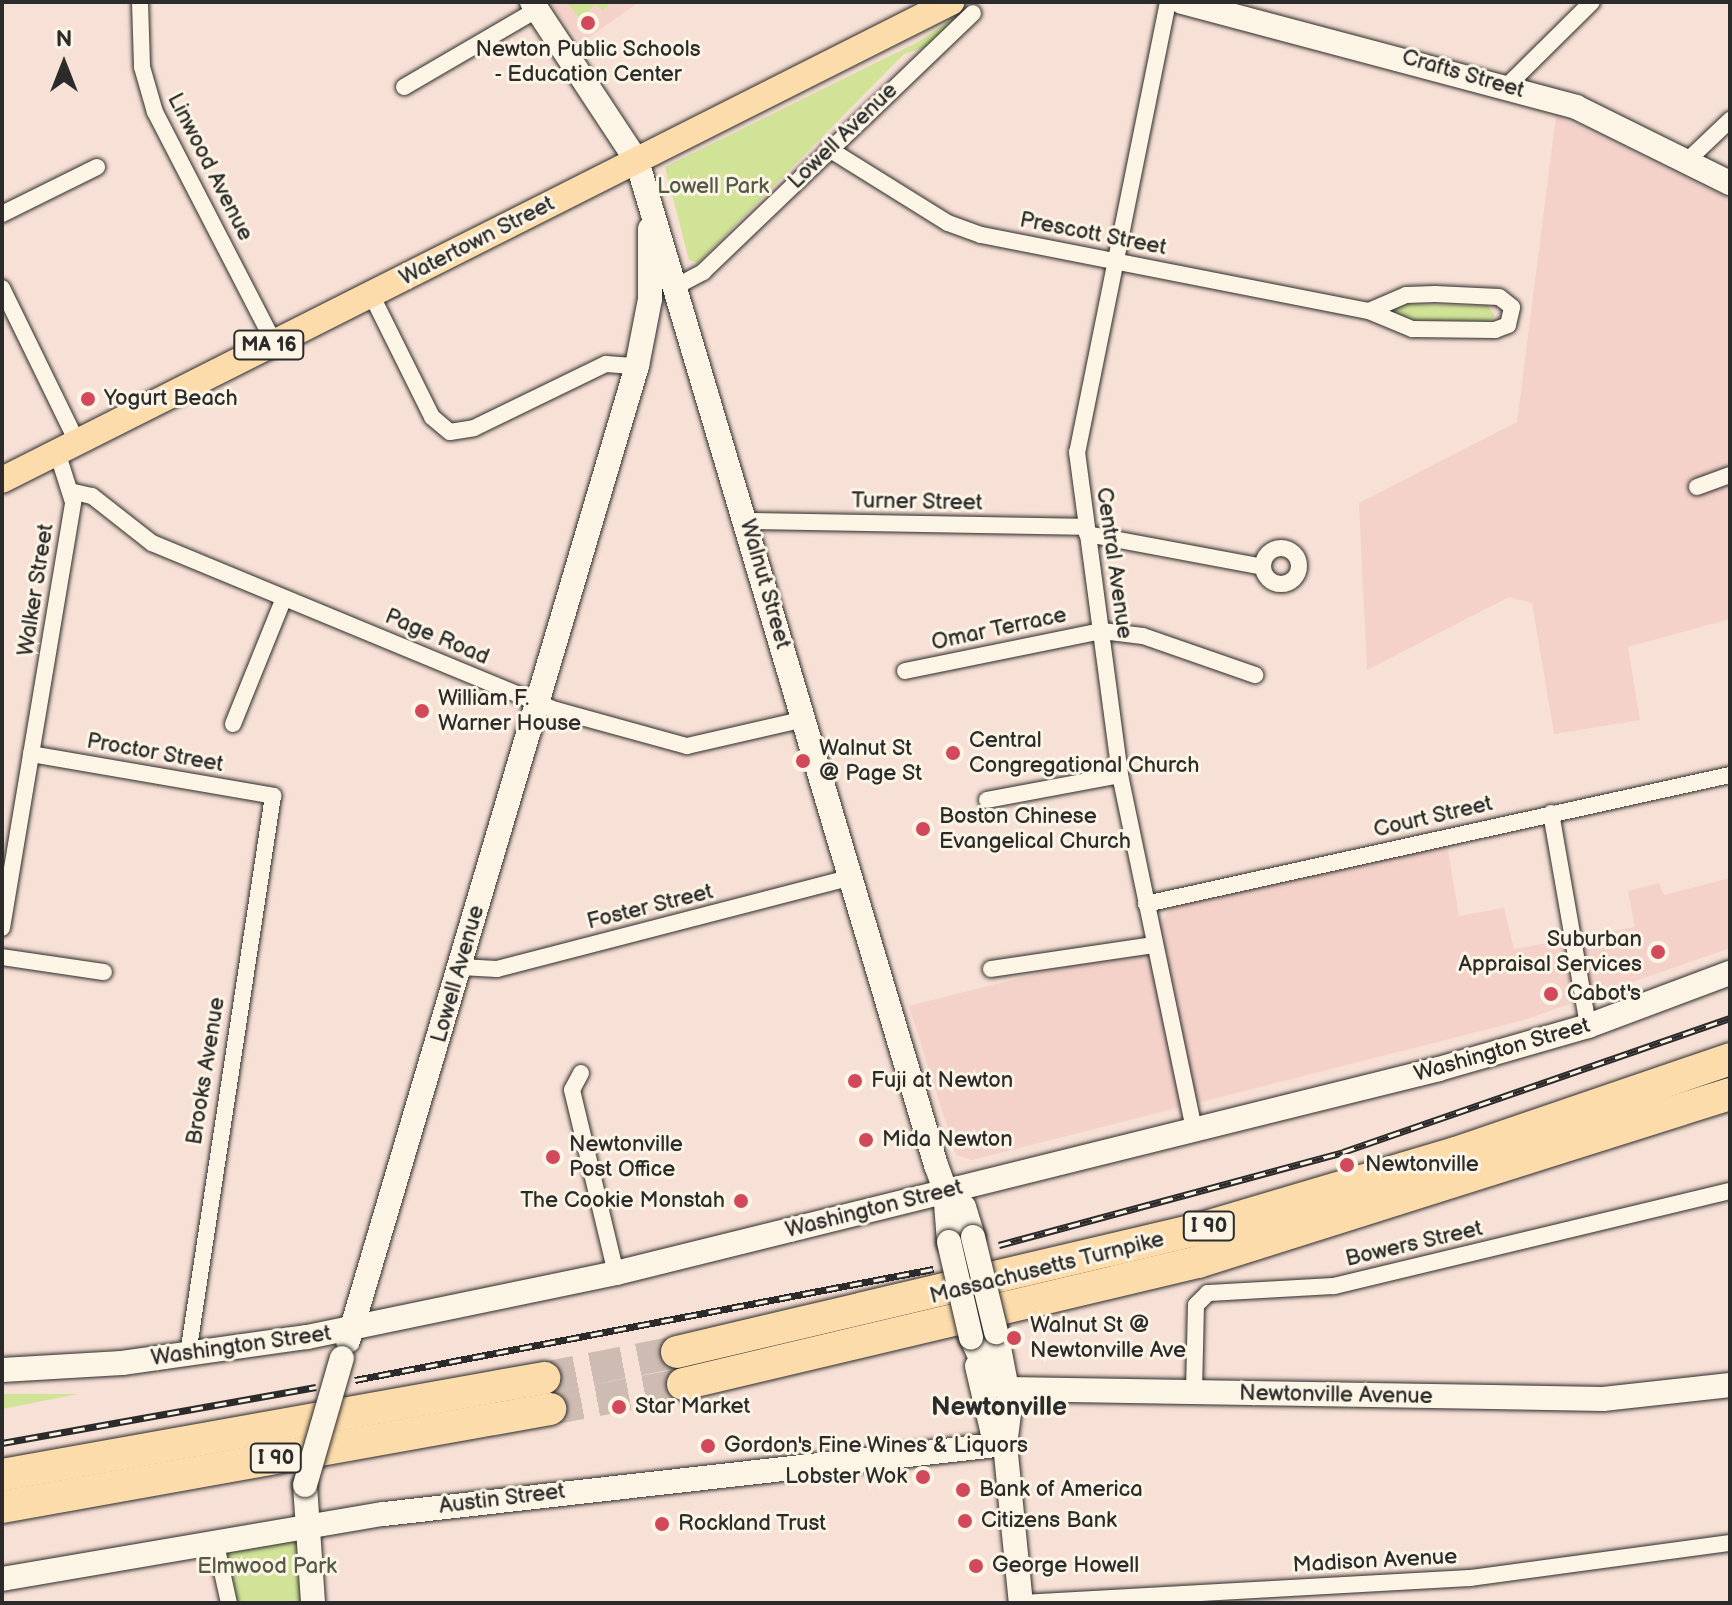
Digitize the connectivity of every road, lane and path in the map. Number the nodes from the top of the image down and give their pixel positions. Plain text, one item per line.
1 (140, 2) edge
2 (1168, 2) edge
3 (1182, 2) edge
4 (1592, 2) edge
5 (535, 6) edge
6 (1230, 7) edge
7 (962, 8) edge
8 (1508, 85) junction
9 (404, 87) dead end
10 (1730, 120) edge
11 (829, 149) junction
12 (1689, 159) junction
13 (637, 161) junction
14 (97, 167) dead end
15 (1730, 183) edge
16 (651, 204) junction
17 (2, 214) edge
18 (1114, 260) junction
19 (675, 287) junction
20 (2, 288) edge
21 (371, 294) junction
22 (1369, 311) junction
23 (684, 318) junction
24 (274, 343) junction
25 (639, 357) junction
26 (67, 447) junction
27 (1730, 475) edge
28 (2, 480) edge
29 (1697, 487) dead end
30 (74, 492) junction
31 (746, 521) junction
32 (1087, 530) junction
33 (1263, 567) dead end
34 (284, 598) junction
35 (1102, 631) junction
36 (905, 671) dead end
37 (1255, 675) dead end
38 (538, 703) junction
39 (805, 719) junction
40 (233, 724) dead end
41 (31, 754) junction
42 (1120, 775) junction
43 (1730, 775) edge
44 (273, 796) joint
45 (987, 800) dead end
46 (1551, 813) junction
47 (849, 878) junction
48 (1146, 904) junction
49 (2, 928) edge
50 (1154, 945) junction
51 (2, 957) edge
52 (460, 967) junction
53 (991, 969) dead end
54 (104, 972) dead end
55 (1730, 973) edge
56 (1588, 1026) junction
57 (1730, 1059) edge
58 (581, 1073) dead end
59 (1730, 1094) edge
60 (1194, 1130) junction
61 (945, 1190) junction
62 (1730, 1191) edge
63 (961, 1240) junction
64 (616, 1273) junction
65 (351, 1329) junction
66 (971, 1337) junction
67 (677, 1352) tunnel mouth
68 (188, 1354) junction
69 (2, 1370) edge
70 (544, 1378) tunnel mouth
71 (683, 1384) tunnel mouth
72 (1730, 1385) edge
73 (1008, 1389) junction
74 (1194, 1392) junction
75 (550, 1409) tunnel mouth
76 (1005, 1444) junction
77 (2, 1475) edge
78 (2, 1507) edge
79 (303, 1525) junction
80 (215, 1540) junction
81 (1730, 1543) edge
82 (2, 1579) edge
83 (229, 1603) edge
84 (313, 1603) edge
85 (1021, 1603) edge

1 - 24 street, Linwood Avenue
2 - 18 street, Central Avenue
3 - 6 main road, Crafts Street
4 - 8 street
5 - 9 street
5 - 13 main road, Walnut Street
6 - 8 main road, Crafts Street
7 - 11 street, Lowell Avenue
7 - 13 main road, Watertown Street / MA 16
8 - 12 main road, Crafts Street
10 - 12 street
11 - 18 street, Prescott Street
11 - 19 street, Lowell Avenue
12 - 15 main road, Crafts Street
13 - 16 main road, Walnut Street
13 - 21 main road, Watertown Street / MA 16
14 - 17 street
16 - 19 main road, Walnut Street
16 - 25 main road, Lowell Avenue
18 - 22 street, Prescott Street
18 - 32 street, Central Avenue
19 - 23 main road, Walnut Street
20 - 26 street
21 - 24 main road, Watertown Street / MA 16
21 - 25 street
22 - 22 street, Prescott Street
23 - 25 main road
23 - 31 main road, Walnut Street
24 - 26 main road, Watertown Street / MA 16
25 - 38 main road, Lowell Avenue
26 - 28 main road, Watertown Street / MA 16
26 - 30 street
27 - 29 street
30 - 34 street, Page Road
30 - 41 street, Walker Street
31 - 32 street, Turner Street
31 - 39 main road, Walnut Street
32 - 33 street, Turner Street
32 - 35 street, Central Avenue
34 - 38 street, Page Road
34 - 40 street
35 - 36 street, Omar Terrace
35 - 37 street, Omar Terrace
35 - 42 street, Central Avenue
38 - 39 street, Page Road
38 - 52 main road, Lowell Avenue
39 - 47 main road, Walnut Street
41 - 44 street, Proctor Street
41 - 49 street, Walker Street
42 - 45 street
42 - 48 street, Central Avenue
43 - 46 street, Court Street
44 - 68 street, Brooks Avenue
46 - 48 street, Court Street
46 - 56 street
47 - 52 street, Foster Street
47 - 61 main road, Walnut Street
48 - 50 street, Central Avenue
50 - 53 street
50 - 60 street, Central Avenue
51 - 54 street
52 - 65 main road, Lowell Avenue
55 - 56 main road, Washington Street
56 - 60 main road, Washington Street
57 - 67 highway, Massachusetts Turnpike / I 90
58 - 64 street
59 - 71 highway, Massachusetts Turnpike / I 90
60 - 61 main road, Washington Street
61 - 63 main road, Walnut Street
61 - 64 main road, Washington Street
62 - 74 street, Bowers Street
63 - 66 main road, Walnut Street, bridge
63 - 73 main road, Walnut Street, bridge
64 - 65 main road, Washington Street
65 - 68 main road, Washington Street
65 - 79 main road, Lowell Avenue, bridge
66 - 73 main road
66 - 76 main road, Walnut Street
68 - 69 main road, Washington Street
70 - 77 highway, I 90
72 - 74 main road, Newtonville Avenue
73 - 74 main road, Newtonville Avenue
73 - 76 main road, Walnut Street
75 - 78 highway, I 90
76 - 79 main road, Austin Street
76 - 85 main road, Walnut Street
79 - 80 main road, Austin Street
79 - 84 main road, Lowell Avenue
80 - 82 main road, Austin Street
80 - 83 street
81 - 85 street, Madison Avenue

